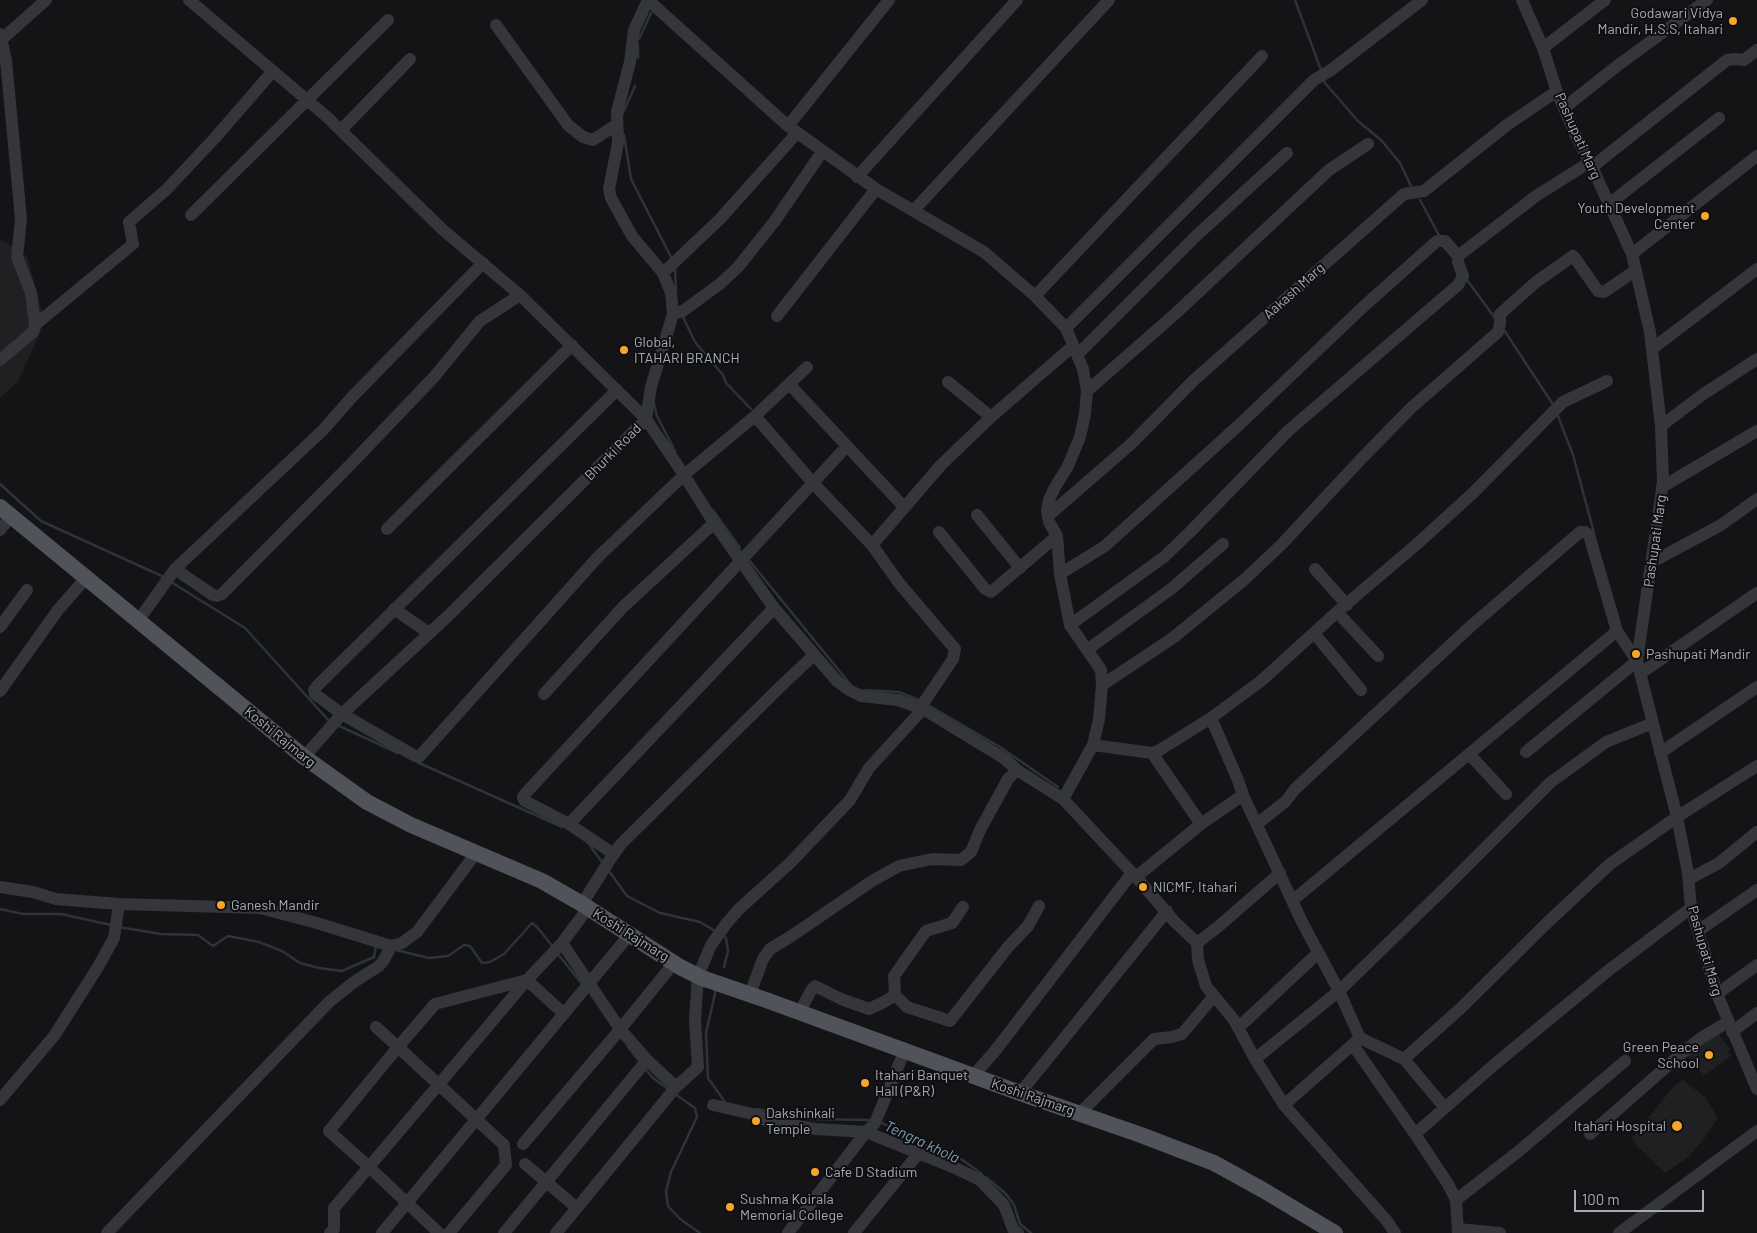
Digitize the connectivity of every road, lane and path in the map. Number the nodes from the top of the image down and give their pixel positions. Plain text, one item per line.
1 (46, 0) edge
2 (189, 0) edge
3 (648, 0) edge
4 (889, 0) edge
5 (1017, 0) edge
6 (1109, 0) edge
7 (1422, 0) edge
8 (1522, 0) edge
9 (1605, 0) edge
10 (1707, 0) edge
11 (1694, 4) edge
12 (1407, 5) edge
13 (388, 20) dead end
14 (496, 25) dead end
15 (1, 37) edge
16 (1543, 48) junction
17 (1757, 50) edge
18 (1262, 56) dead end
19 (410, 59) dead end
20 (273, 71) junction
21 (1558, 91) junction
22 (306, 99) junction
23 (1564, 108) junction
24 (1719, 118) dead end
25 (616, 125) junction
26 (341, 130) junction
27 (793, 130) junction
28 (1368, 144) dead end
29 (822, 152) junction
30 (1287, 153) dead end
31 (1757, 156) edge
32 (1591, 164) junction
33 (857, 177) junction
34 (876, 189) junction
35 (1609, 204) junction
36 (914, 210) junction
37 (191, 215) dead end
38 (1632, 254) junction
39 (1458, 256) junction
40 (484, 263) junction
41 (1757, 269) edge
42 (1636, 270) junction
43 (663, 273) junction
44 (520, 295) junction
45 (1035, 296) junction
46 (673, 314) junction
47 (777, 316) dead end
48 (35, 324) junction
49 (1066, 328) junction
50 (572, 345) junction
51 (1652, 349) junction
52 (1075, 350) junction
53 (1757, 359) edge
54 (0, 360) edge
55 (807, 367) dead end
56 (1607, 381) dead end
57 (948, 382) dead end
58 (790, 385) junction
59 (617, 390) junction
60 (1087, 391) junction
61 (756, 416) junction
62 (991, 417) junction
63 (646, 419) junction
64 (1661, 426) junction
65 (1757, 431) edge
66 (847, 446) junction
67 (684, 475) junction
68 (813, 482) junction
69 (1662, 487) junction
70 (1757, 499) edge
71 (904, 507) junction
72 (6, 512) edge
73 (977, 515) dead end
74 (1048, 516) junction
75 (714, 523) junction
76 (387, 529) dead end
77 (0, 530) edge
78 (939, 532) dead end
79 (1056, 536) junction
80 (1224, 544) dead end
81 (872, 545) junction
82 (741, 560) junction
83 (1652, 562) junction
84 (1020, 568) junction
85 (1315, 569) dead end
86 (173, 572) junction
87 (1060, 574) junction
88 (86, 578) junction
89 (27, 590) dead end
90 (1757, 593) edge
91 (774, 608) junction
92 (1342, 608) junction
93 (394, 609) junction
94 (138, 621) junction
95 (1070, 625) junction
96 (0, 627) edge
97 (1617, 631) junction
98 (429, 633) junction
99 (1314, 634) junction
100 (1086, 650) junction
101 (814, 655) junction
102 (1378, 656) dead end
103 (1639, 667) junction
104 (1102, 685) junction
105 (1757, 686) edge
106 (0, 690) edge
107 (1361, 690) dead end
108 (544, 694) dead end
109 (921, 709) junction
110 (1211, 718) junction
111 (337, 721) junction
112 (1653, 723) junction
113 (1093, 745) junction
114 (1526, 752) dead end
115 (1152, 753) junction
116 (1660, 753) junction
117 (1470, 754) junction
118 (304, 757) junction
119 (1757, 766) edge
120 (1016, 770) junction
121 (1506, 794) dead end
122 (1243, 795) junction
123 (1063, 799) junction
124 (1677, 817) junction
125 (569, 824) junction
126 (1201, 824) junction
127 (1258, 824) junction
128 (1757, 832) edge
129 (476, 853) junction
130 (612, 856) junction
131 (1280, 873) junction
132 (1134, 875) junction
133 (1689, 879) junction
134 (0, 887) edge
135 (1757, 890) edge
136 (1292, 901) junction
137 (119, 904) junction
138 (585, 906) junction
139 (1038, 906) dead end
140 (963, 907) dead end
141 (1691, 908) junction
142 (1167, 911) junction
143 (1698, 931) junction
144 (630, 934) junction
145 (1196, 943) junction
146 (558, 948) junction
147 (389, 949) junction
148 (1318, 953) junction
149 (674, 963) junction
150 (1757, 965) edge
151 (700, 977) junction
152 (528, 980) junction
153 (586, 987) junction
154 (1339, 991) junction
155 (750, 994) junction
156 (1716, 994) junction
157 (895, 995) junction
158 (1214, 996) junction
159 (800, 1012) junction
160 (1757, 1013) edge
161 (564, 1014) junction
162 (376, 1026) dead end
163 (1730, 1027) junction
164 (1238, 1028) junction
165 (618, 1032) junction
166 (1356, 1041) junction
167 (398, 1046) junction
168 (904, 1052) junction
169 (1255, 1059) junction
170 (1404, 1059) junction
171 (1625, 1061) dead end
172 (1752, 1064) edge
173 (642, 1066) junction
174 (973, 1076) junction
175 (439, 1084) junction
176 (1757, 1089) edge
177 (671, 1093) junction
178 (1020, 1093) junction
179 (0, 1100) edge
180 (713, 1105) dead end
181 (1284, 1105) junction
182 (1445, 1108) junction
183 (1080, 1113) junction
184 (476, 1119) junction
185 (874, 1123) junction
186 (1757, 1131) edge
187 (1416, 1134) junction
188 (1590, 1134) dead end
189 (523, 1144) junction
190 (504, 1145) junction
191 (918, 1154) junction
192 (525, 1164) junction
193 (506, 1166) junction
194 (369, 1167) junction
195 (546, 1182) junction
196 (1456, 1200) junction
197 (407, 1203) junction
198 (577, 1208) junction
199 (1458, 1231) edge
200 (107, 1233) edge
201 (330, 1233) edge
202 (382, 1233) edge
203 (439, 1233) edge
204 (449, 1233) edge
205 (504, 1233) edge
206 (556, 1233) edge
207 (788, 1233) edge
208 (854, 1233) edge
209 (1018, 1233) edge
210 (1335, 1233) edge
211 (1395, 1233) edge
212 (1500, 1233) edge
213 (1619, 1233) edge

1 - 15 street
2 - 20 street
3 - 25 street, Bhurki Road
3 - 27 street
4 - 27 street
5 - 33 street
6 - 36 street
7 - 12 street
8 - 16 street, Pashupati Marg
9 - 16 street
10 - 11 street
11 - 23 street
12 - 49 street
13 - 22 street
14 - 25 street
15 - 48 street
16 - 21 street, Pashupati Marg
17 - 32 street
18 - 45 street
19 - 26 street
20 - 22 street
20 - 48 street
21 - 23 street, Pashupati Marg
21 - 74 street, Aakash Marg
22 - 26 street
22 - 37 street
23 - 32 street, Pashupati Marg
24 - 35 street
25 - 43 street, Bhurki Road
26 - 40 street
27 - 29 street
27 - 43 street
28 - 60 street
29 - 33 street
29 - 46 street
30 - 52 street
31 - 38 street
32 - 35 street, Pashupati Marg
32 - 39 street
33 - 34 street
34 - 36 street
34 - 47 street
35 - 38 street, Pashupati Marg
36 - 45 street
38 - 42 street, Pashupati Marg
39 - 87 street
39 - 95 street
40 - 44 street
40 - 86 street
41 - 51 street
42 - 51 street, Pashupati Marg
42 - 104 street
43 - 46 street, Bhurki Road
44 - 50 street
44 - 86 street
45 - 49 street
46 - 63 street, Bhurki Road
48 - 54 street
49 - 52 street
50 - 59 street
50 - 76 street
51 - 64 street, Pashupati Marg
52 - 60 street
52 - 62 street
53 - 64 street
55 - 58 street
56 - 92 street
57 - 62 street
58 - 61 street
58 - 66 street
59 - 63 street
59 - 93 street
60 - 74 street
61 - 67 street
61 - 68 street
62 - 71 street
63 - 67 street
63 - 98 street, Bhurki Road
64 - 69 street, Pashupati Marg
65 - 69 street
66 - 68 street
66 - 71 street
67 - 75 street
67 - 111 street
68 - 81 street
68 - 82 street
69 - 83 street, Pashupati Marg
70 - 83 street
71 - 81 street
72 - 77 street
72 - 88 main road, Koshi Rajmarg
73 - 84 street
74 - 79 street
75 - 82 street
75 - 108 street
78 - 84 street
79 - 84 street
79 - 87 street
80 - 100 street
81 - 109 street
82 - 91 street
82 - 125 street
83 - 103 street, Pashupati Marg
85 - 92 street
86 - 94 street
87 - 95 street
88 - 94 main road, Koshi Rajmarg
88 - 106 street
89 - 96 street
90 - 103 street
91 - 101 street
91 - 125 street
92 - 99 street
92 - 102 street
93 - 98 street
93 - 111 street
94 - 118 main road, Koshi Rajmarg
95 - 100 street
97 - 103 street
97 - 117 street
97 - 127 street
98 - 111 street, Bhurki Road
99 - 107 street
99 - 110 street
100 - 104 street
101 - 109 street
101 - 130 street
103 - 112 street, Pashupati Marg
103 - 114 street
104 - 113 street
105 - 116 street
109 - 120 street
109 - 151 street
110 - 115 street
110 - 122 street
111 - 118 street, Bhurki Road
112 - 116 street, Pashupati Marg
112 - 154 street
113 - 115 street
113 - 123 street
115 - 126 street
116 - 124 street, Pashupati Marg
117 - 121 street
117 - 136 street
118 - 129 main road, Koshi Rajmarg
119 - 124 street
120 - 123 street
120 - 155 street
122 - 126 street
122 - 127 street
123 - 132 street
124 - 133 street, Pashupati Marg
124 - 170 street
125 - 130 street
126 - 132 street
127 - 131 street
128 - 133 street
129 - 138 main road, Koshi Rajmarg
129 - 147 street
130 - 138 street
131 - 136 street
131 - 145 street
132 - 142 street
132 - 174 street
133 - 141 street, Pashupati Marg
134 - 137 street
135 - 143 street
136 - 148 street
137 - 147 street
137 - 179 street
138 - 144 main road, Koshi Rajmarg
138 - 146 street
139 - 157 street
140 - 157 street
141 - 143 street, Pashupati Marg
141 - 182 street
142 - 145 street
142 - 178 street
143 - 156 street, Pashupati Marg
144 - 149 main road, Koshi Rajmarg
144 - 153 street
145 - 158 street
146 - 152 street
146 - 153 street
147 - 200 street
148 - 154 street
148 - 164 street
149 - 151 main road, Koshi Rajmarg
149 - 165 street
150 - 156 street
151 - 155 main road, Koshi Rajmarg
151 - 177 street
152 - 161 street
152 - 167 street
152 - 175 street
153 - 161 street
153 - 165 street
154 - 166 street
154 - 169 street
155 - 159 main road, Koshi Rajmarg
156 - 163 street, Pashupati Marg
157 - 159 street
158 - 164 street
158 - 183 street
159 - 168 main road, Koshi Rajmarg
160 - 163 street
161 - 184 street
162 - 167 street
163 - 172 street, Pashupati Marg
163 - 188 street
164 - 169 street
165 - 173 street
165 - 189 street
166 - 170 street
166 - 181 street
166 - 187 street
167 - 175 street
167 - 194 street
168 - 174 main road, Koshi Rajmarg
168 - 185 street
169 - 181 street
170 - 182 street
171 - 196 street
172 - 176 street, Pashupati Marg
173 - 177 street
173 - 195 street
174 - 178 main road, Koshi Rajmarg
175 - 184 street
175 - 194 street
177 - 198 street
178 - 183 main road, Koshi Rajmarg
180 - 185 street
181 - 211 street
182 - 187 street
183 - 210 main road, Koshi Rajmarg
184 - 190 street
184 - 197 street
185 - 191 street
185 - 207 street
186 - 213 street
187 - 196 street
189 - 190 street
189 - 192 street
190 - 193 street
191 - 208 street
191 - 209 street
192 - 193 street
192 - 195 street
193 - 204 street
194 - 197 street
194 - 201 street
195 - 198 street
195 - 205 street
196 - 199 street
197 - 202 street
197 - 203 street
198 - 206 street
199 - 212 street

